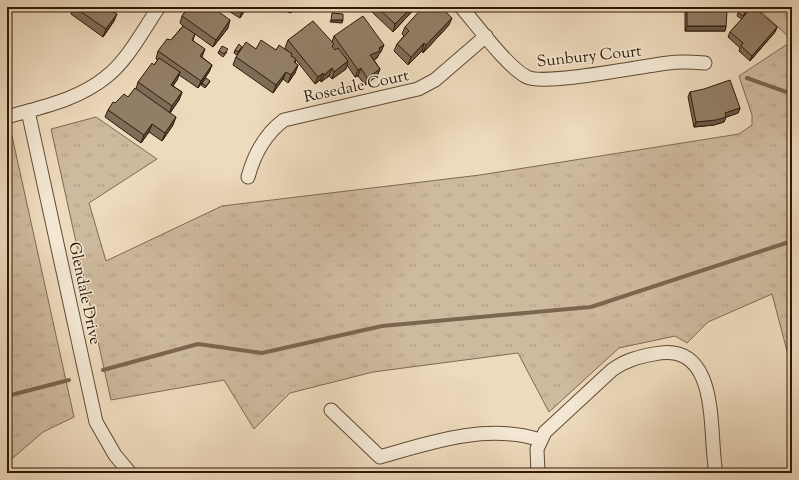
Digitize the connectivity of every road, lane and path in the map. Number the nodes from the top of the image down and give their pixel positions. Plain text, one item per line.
1 (159, 7) edge
2 (461, 7) edge
3 (486, 36) junction
4 (705, 63) dead end
5 (28, 111) junction
6 (7, 117) edge
7 (248, 177) dead end
8 (331, 410) dead end
9 (540, 440) junction
10 (130, 473) edge
11 (538, 473) edge
12 (716, 473) edge

1 - 5 street
2 - 3 street, Sunbury Court
3 - 4 street, Sunbury Court
3 - 7 street, Rosedale Court
5 - 6 street
5 - 10 street, Glendale Drive
8 - 9 street
9 - 11 street
9 - 12 street

